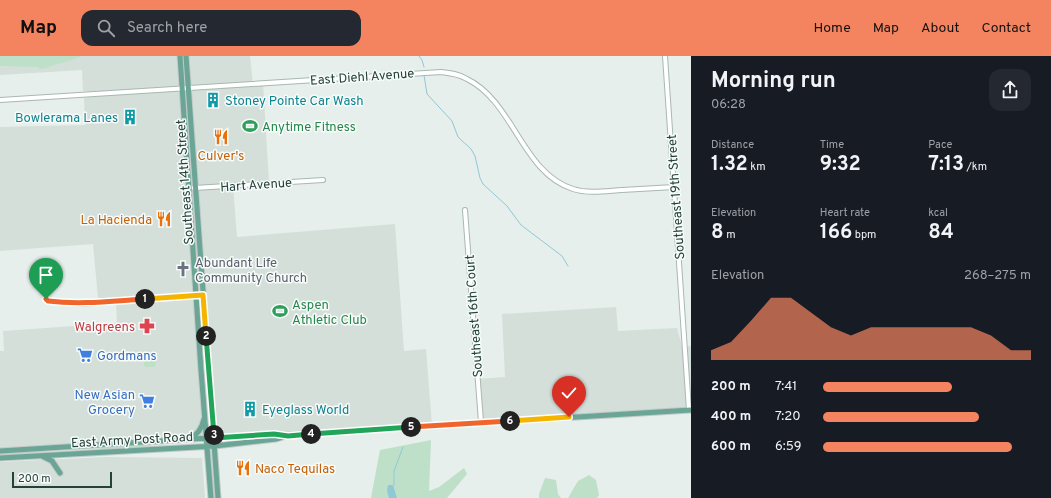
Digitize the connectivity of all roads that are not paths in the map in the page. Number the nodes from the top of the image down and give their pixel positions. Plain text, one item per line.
1 (180, 56) edge
2 (186, 56) edge
3 (664, 56) edge
4 (185, 89) junction
5 (0, 100) edge
6 (322, 180) dead end
7 (674, 187) junction
8 (189, 188) junction
9 (196, 188) junction
10 (465, 210) dead end
11 (196, 295) junction
12 (203, 295) junction
13 (46, 299) dead end
14 (690, 410) edge
15 (205, 416) junction
16 (481, 422) junction
17 (288, 436) junction
18 (207, 438) junction
19 (214, 438) junction
20 (188, 440) junction
21 (208, 446) junction
22 (215, 446) junction
23 (0, 450) edge
24 (37, 455) junction
25 (0, 458) edge
26 (60, 473) dead end
27 (212, 498) edge
28 (218, 498) edge

1 - 4 main road, Southeast 14th Street
2 - 4 main road, Southeast 14th Street
3 - 7 street, Southeast 19th Street
4 - 5 street, East Diehl Avenue
4 - 7 street, East Diehl Avenue
4 - 8 main road, Southeast 14th Street
4 - 9 main road, Southeast 14th Street
6 - 9 street, Hart Avenue
7 - 14 street, Southeast 19th Street
8 - 9 street, Hart Avenue
8 - 11 main road, Southeast 14th Street
9 - 12 main road, Southeast 14th Street
10 - 16 street, Southeast 16th Court
11 - 12 street
11 - 13 street
11 - 15 main road, Southeast 14th Street
12 - 19 main road, Southeast 14th Street
14 - 16 main road, East Army Post Road
15 - 18 main road, Southeast 14th Street
15 - 20 main road
16 - 17 main road, East Army Post Road
17 - 19 main road, East Army Post Road
17 - 22 main road, East Army Post Road
18 - 19 main road, East Army Post Road
18 - 20 main road, East Army Post Road
18 - 21 main road, Southeast 14th Street
19 - 22 main road, Southeast 14th Street
20 - 23 main road, East Army Post Road
21 - 22 main road, East Army Post Road
21 - 24 main road, East Army Post Road
21 - 27 main road, Southeast 14th Street
22 - 28 main road, Southeast 14th Street
24 - 25 main road, East Army Post Road
24 - 26 main road

